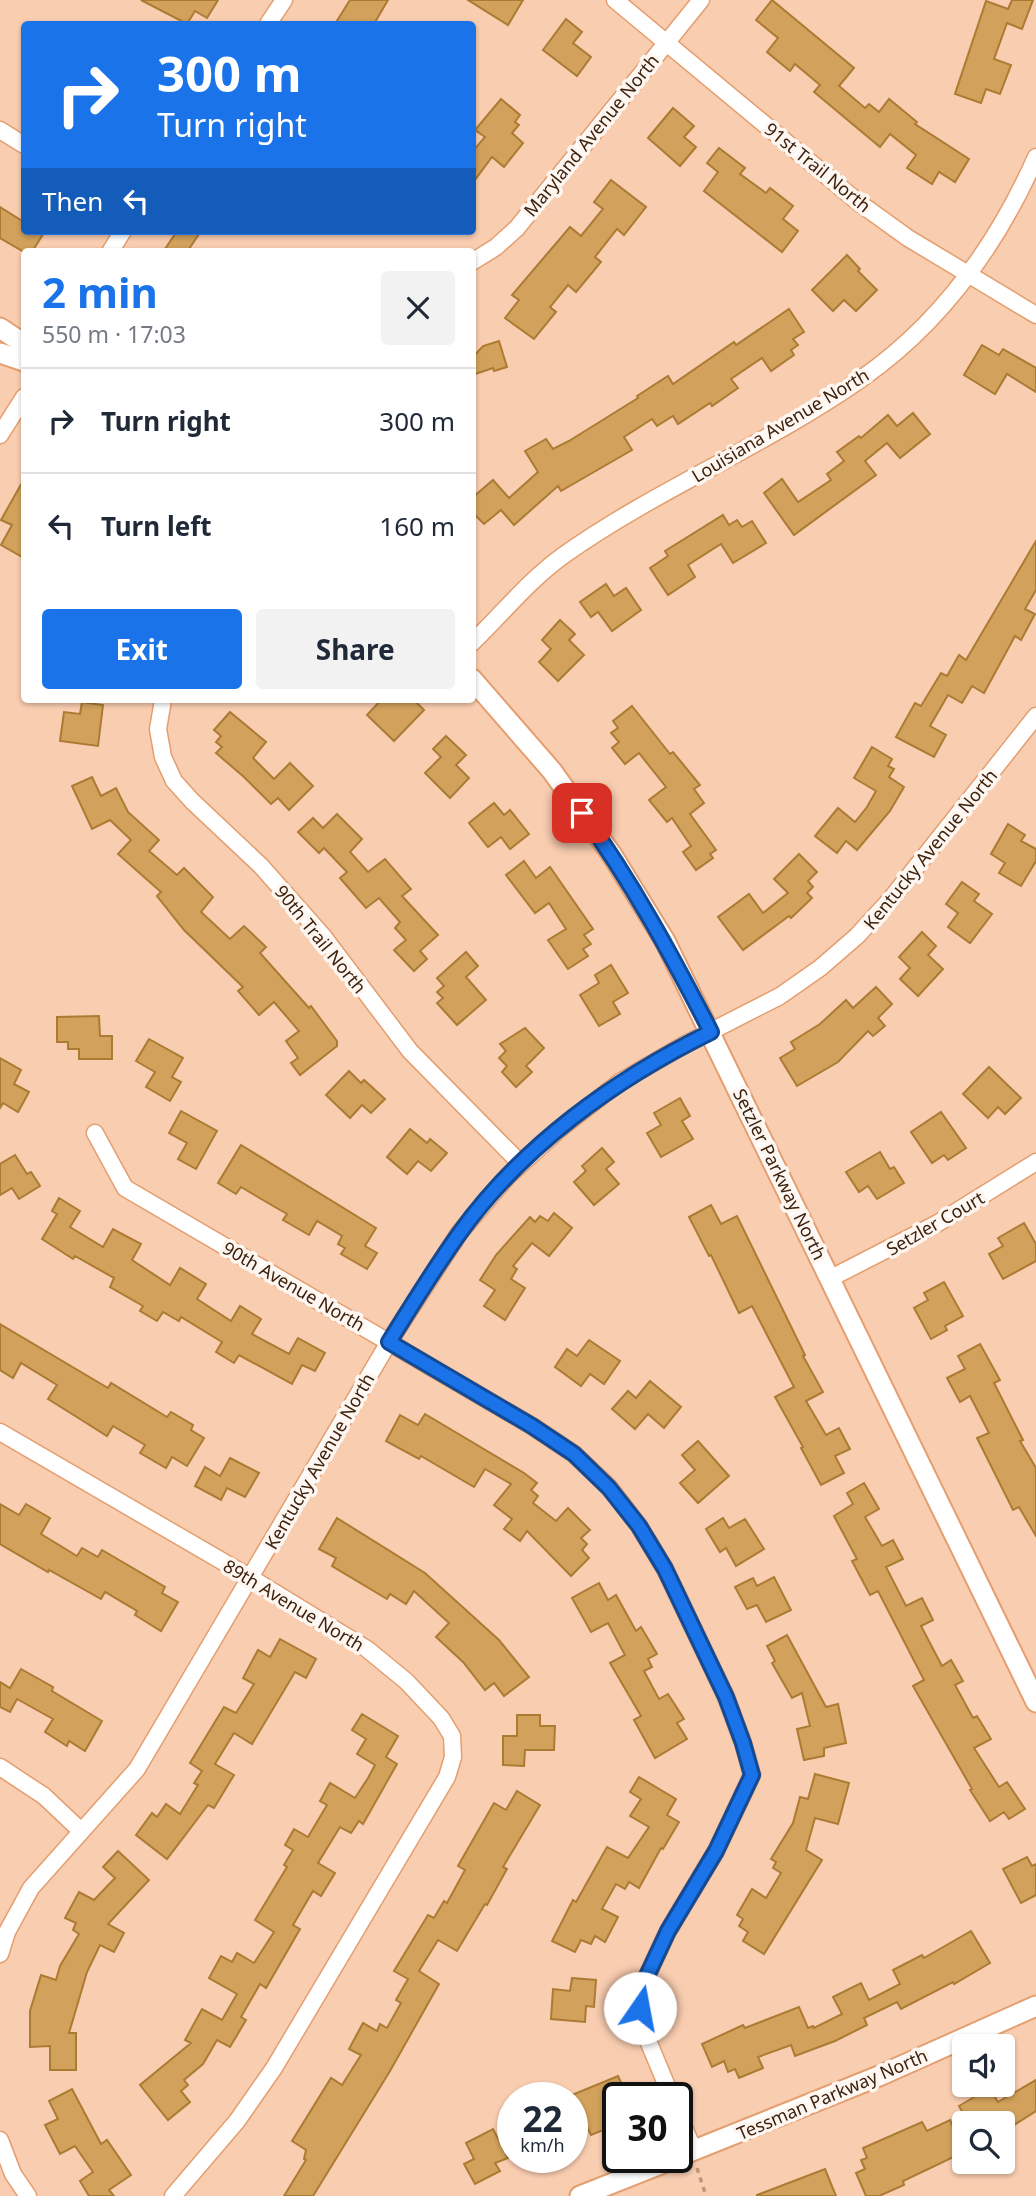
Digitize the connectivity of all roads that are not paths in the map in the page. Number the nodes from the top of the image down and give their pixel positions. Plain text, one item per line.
1 (284, 0) edge
2 (615, 0) edge
3 (701, 0) edge
4 (270, 21) edge
5 (666, 43) junction
6 (0, 130) edge
7 (21, 143) edge
8 (1036, 157) edge
9 (476, 260) edge
10 (969, 274) junction
11 (1036, 314) edge
12 (0, 328) edge
13 (21, 342) edge
14 (0, 353) edge
15 (21, 360) edge
16 (21, 402) edge
17 (0, 435) edge
18 (476, 639) edge
19 (476, 684) edge
20 (162, 703) edge
21 (1036, 716) edge
22 (711, 1032) junction
23 (95, 1133) dead end
24 (1036, 1162) edge
25 (521, 1164) junction
26 (831, 1278) junction
27 (389, 1342) junction
28 (0, 1432) edge
29 (251, 1578) junction
30 (1036, 1701) edge
31 (0, 1767) edge
32 (81, 1831) junction
33 (0, 1954) edge
34 (1032, 2005) edge
35 (665, 2082) edge
36 (0, 2140) edge
37 (693, 2151) edge
38 (637, 2173) edge
39 (28, 2196) edge
40 (173, 2196) edge
41 (580, 2196) edge

1 - 4 street
2 - 5 street, 91st Trail North
3 - 5 street, Maryland Avenue North
5 - 9 street, Maryland Avenue North
5 - 10 street, 91st Trail North
6 - 7 street
8 - 10 street, Louisiana Avenue North
10 - 11 street, 91st Trail North
10 - 18 street, Louisiana Avenue North
12 - 13 street
14 - 15 street
16 - 17 street
19 - 22 street, Setzler Parkway North
20 - 25 street, 90th Trail North
21 - 22 street, Kentucky Avenue North
22 - 25 street, Kentucky Avenue North
22 - 26 street, Setzler Parkway North
23 - 27 street, 90th Avenue North
24 - 26 street, Setzler Court
25 - 27 street, Kentucky Avenue North
26 - 30 street, Setzler Parkway North
27 - 29 street, Kentucky Avenue North
27 - 35 street, 90th Avenue North
28 - 29 street, 89th Avenue North
29 - 32 street, Kentucky Avenue North
29 - 40 street, 89th Avenue North
31 - 32 street
32 - 33 street, Kentucky Avenue North
34 - 37 street, Tessman Parkway North
36 - 39 street
38 - 41 street, Tessman Parkway North

